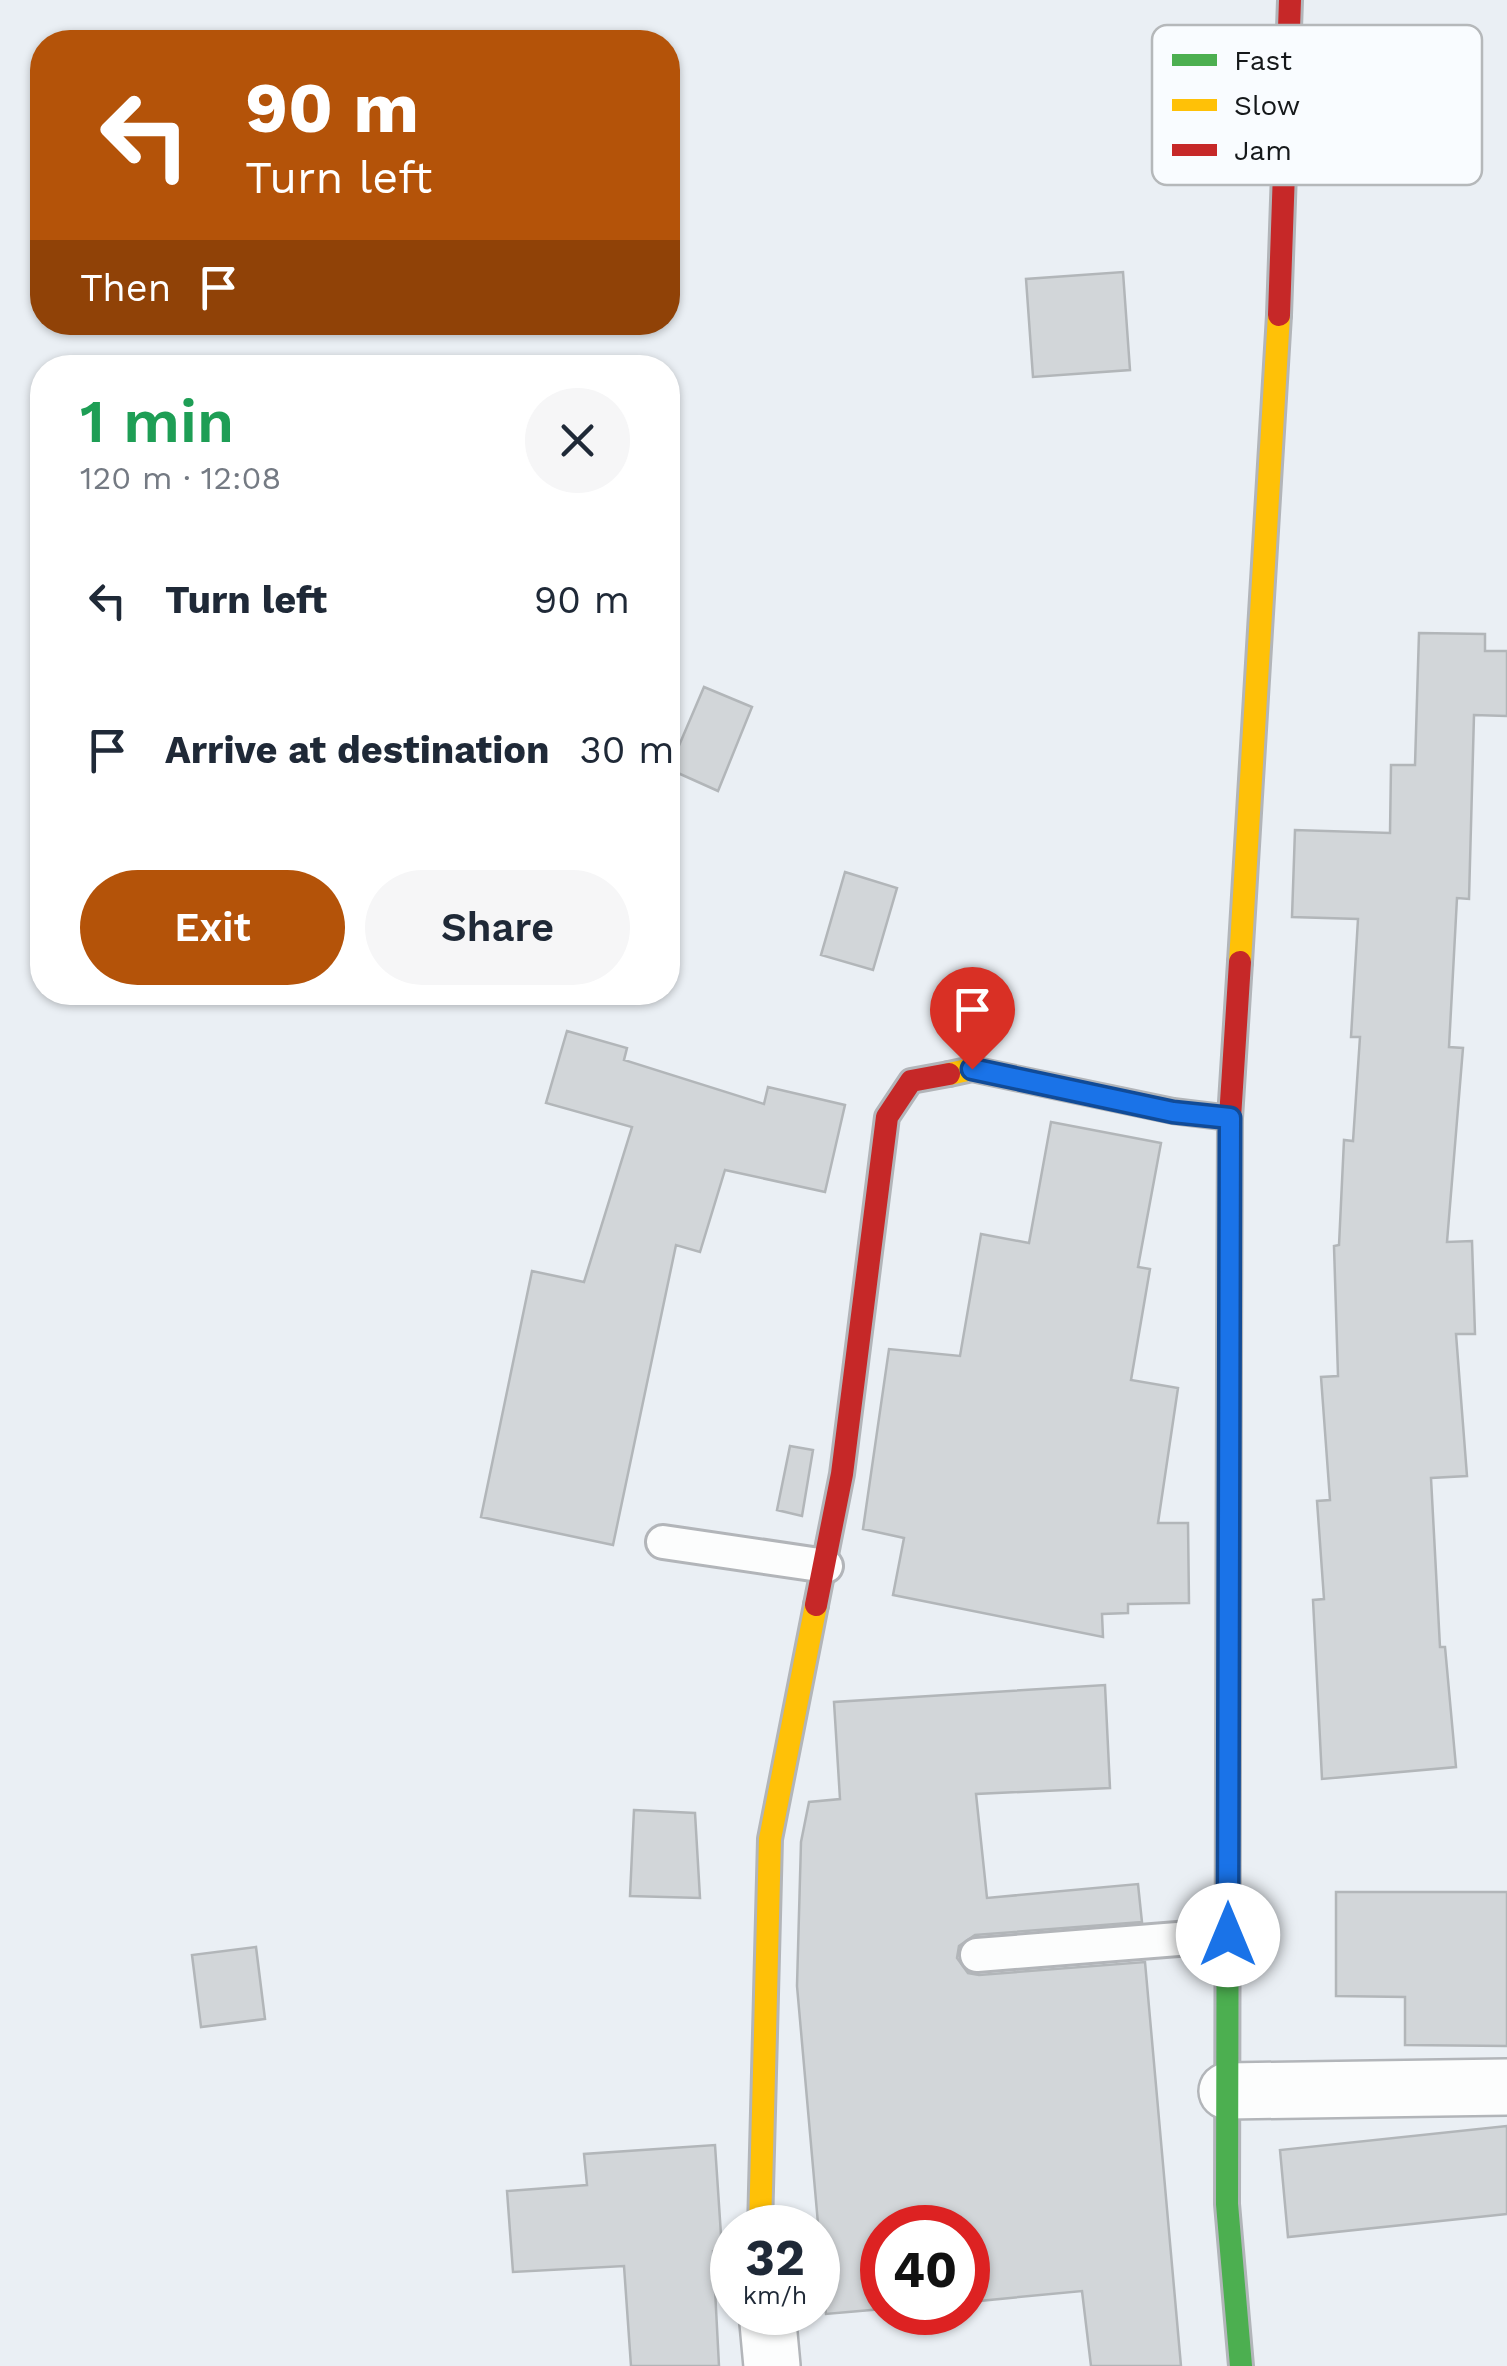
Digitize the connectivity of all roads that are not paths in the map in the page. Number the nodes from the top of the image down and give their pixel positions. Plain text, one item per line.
1 (1290, 0) edge
2 (1290, 25) edge
3 (1287, 185) edge
4 (1230, 1118) junction
5 (664, 1542) dead end
6 (826, 1566) junction
7 (1228, 1935) junction
8 (977, 1955) dead end
9 (1507, 2087) edge
10 (1226, 2091) junction
11 (761, 2205) edge
12 (769, 2335) edge
13 (772, 2366) edge
14 (1241, 2366) edge

1 - 2 street
3 - 4 street
4 - 6 street
4 - 7 street
5 - 6 lane
6 - 11 street
7 - 8 lane
7 - 10 street
9 - 10 street
10 - 14 street
12 - 13 street

